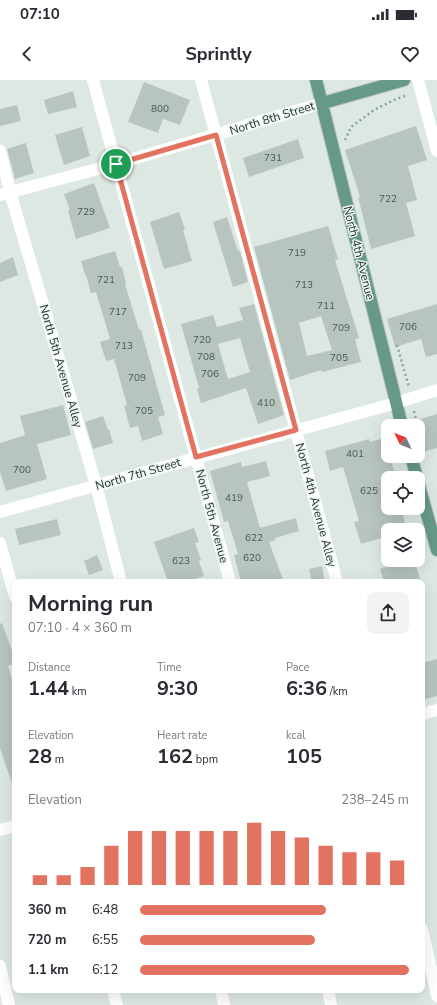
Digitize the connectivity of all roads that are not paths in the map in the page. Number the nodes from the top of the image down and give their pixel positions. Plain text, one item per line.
1 (93, 80) edge
2 (201, 80) edge
3 (316, 80) edge
4 (404, 80) edge
5 (419, 85) edge
6 (323, 103) junction
7 (216, 135) junction
8 (0, 151) edge
9 (437, 151) edge
10 (116, 164) junction
11 (5, 194) edge
12 (437, 390) edge
13 (396, 403) junction
14 (400, 419) edge
15 (296, 430) junction
16 (196, 457) junction
17 (96, 485) junction
18 (425, 507) edge
19 (0, 512) edge
20 (0, 543) edge
21 (437, 550) edge
22 (120, 579) edge
23 (229, 579) edge
24 (336, 579) edge
25 (12, 586) edge
26 (437, 710) edge
27 (425, 713) edge
28 (12, 827) edge
29 (0, 830) edge
30 (425, 942) edge
31 (0, 966) edge
32 (114, 993) edge
33 (222, 993) edge
34 (329, 993) edge
35 (437, 996) edge
36 (9, 1005) edge
37 (117, 1005) edge
38 (224, 1005) edge
39 (331, 1005) edge

1 - 10 street, North 5th Avenue
2 - 7 street, North 4th Avenue Alley
3 - 6 main road, North 4th Avenue
4 - 6 main road, North 8th Street
5 - 9 street
6 - 7 street, North 8th Street
6 - 13 main road, North 4th Avenue
7 - 10 street, North 8th Street
7 - 15 street, North 4th Avenue Alley
8 - 11 street, North 5th Avenue Alley
10 - 11 street, North 8th Street
10 - 16 street, North 5th Avenue
11 - 17 street, North 5th Avenue Alley
12 - 13 street, North 7th Street
13 - 14 main road, North 4th Avenue
13 - 15 street, North 7th Street
15 - 16 street, North 7th Street
15 - 24 street, North 4th Avenue Alley
16 - 17 street, North 7th Street
16 - 23 street, North 5th Avenue
17 - 19 street, North 7th Street
17 - 22 street, North 5th Avenue Alley
18 - 21 main road
20 - 25 street
26 - 27 street
28 - 29 street
30 - 35 street
31 - 36 street
32 - 37 street
33 - 38 street
34 - 39 street

